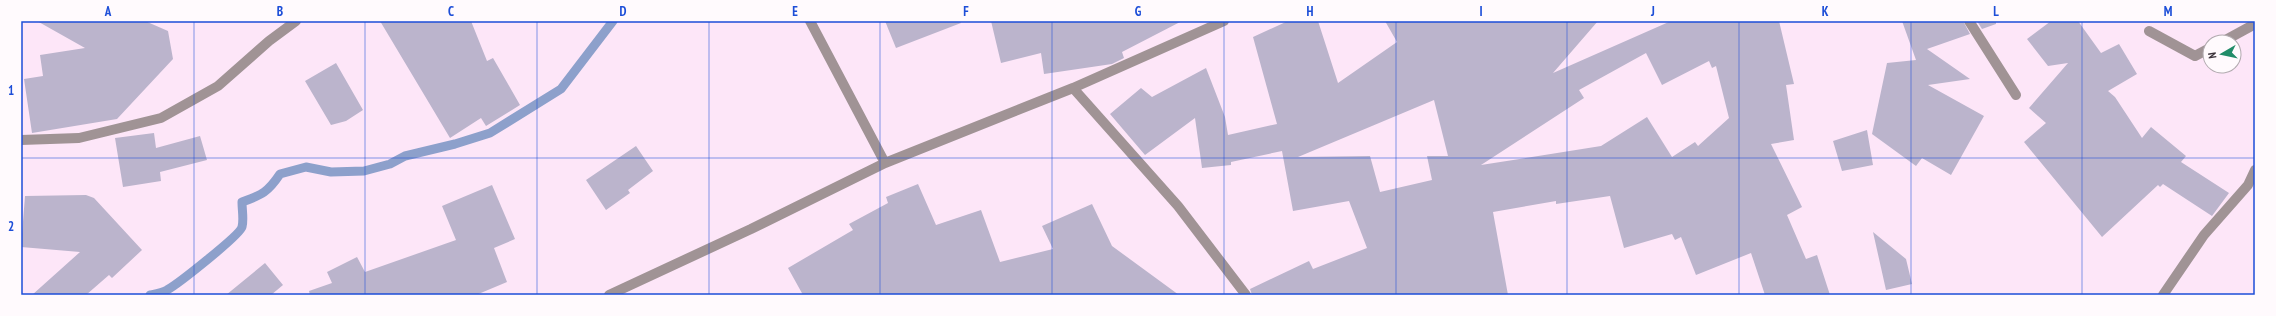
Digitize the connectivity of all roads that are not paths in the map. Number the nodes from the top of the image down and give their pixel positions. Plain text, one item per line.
1 (296, 21) edge
2 (810, 21) edge
3 (1224, 21) edge
4 (1969, 21) edge
5 (2255, 24) edge
6 (2149, 31) dead end
7 (2237, 34) edge
8 (2202, 52) edge
9 (1073, 88) junction
10 (2016, 94) dead end
11 (21, 140) edge
12 (886, 163) junction
13 (2255, 170) edge
14 (609, 295) edge
15 (1246, 295) edge
16 (2163, 295) edge

1 - 11 street
2 - 12 street
3 - 9 street
4 - 10 street
5 - 7 street
6 - 8 street
9 - 12 street
9 - 15 street
12 - 14 street
13 - 16 street

